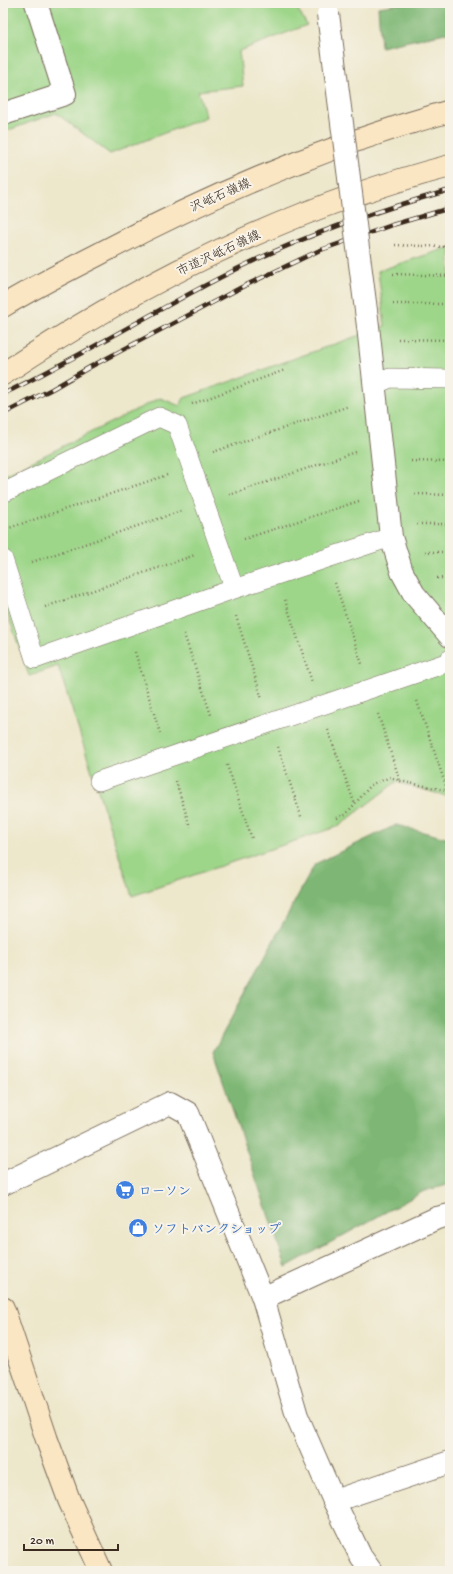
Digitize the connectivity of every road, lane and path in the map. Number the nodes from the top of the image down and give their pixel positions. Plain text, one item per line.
1 (36, 3) edge
2 (327, 9) edge
3 (450, 111) edge
4 (3, 114) edge
5 (450, 166) edge
6 (449, 230) edge
7 (395, 245) dead end
8 (449, 246) edge
9 (393, 274) dead end
10 (449, 276) edge
11 (392, 304) dead end
12 (449, 304) edge
13 (3, 306) edge
14 (391, 339) dead end
15 (448, 340) edge
16 (449, 346) edge
17 (285, 370) dead end
18 (3, 374) edge
19 (448, 379) edge
20 (375, 391) junction
21 (178, 425) junction
22 (407, 461) dead end
23 (450, 462) edge
24 (191, 463) junction
25 (3, 493) edge
26 (409, 494) dead end
27 (450, 495) edge
28 (416, 524) dead end
29 (450, 524) edge
30 (3, 530) edge
31 (390, 537) junction
32 (421, 552) dead end
33 (450, 552) edge
34 (3, 559) edge
35 (234, 588) junction
36 (127, 626) junction
37 (450, 636) edge
38 (450, 659) edge
39 (408, 676) junction
40 (168, 758) junction
41 (99, 781) dead end
42 (449, 792) edge
43 (337, 818) dead end
44 (190, 827) dead end
45 (3, 1184) edge
46 (450, 1215) edge
47 (263, 1298) junction
48 (3, 1308) edge
49 (450, 1462) edge
50 (334, 1502) junction
51 (101, 1571) edge
52 (371, 1571) edge

1 - 4 street
2 - 20 street, bridge
3 - 13 street, 沢岻石嶺線
5 - 18 street, 市道沢岻石嶺線
6 - 8 path
7 - 8 path
8 - 10 path
9 - 10 path
10 - 12 path
11 - 12 path
12 - 15 path
14 - 15 path
15 - 16 path
16 - 19 path
17 - 21 path
19 - 20 lane
20 - 24 path
20 - 31 street
21 - 24 lane
21 - 25 lane
22 - 23 path
24 - 30 path
24 - 35 lane
26 - 27 path
28 - 29 path
31 - 35 lane
31 - 37 street
32 - 33 path
34 - 36 lane
35 - 36 lane
36 - 40 path
38 - 39 lane
39 - 40 lane
39 - 42 path
40 - 41 lane
40 - 44 path
42 - 43 path
45 - 47 street
46 - 47 street
47 - 50 street
48 - 51 street
49 - 50 street
50 - 52 street

